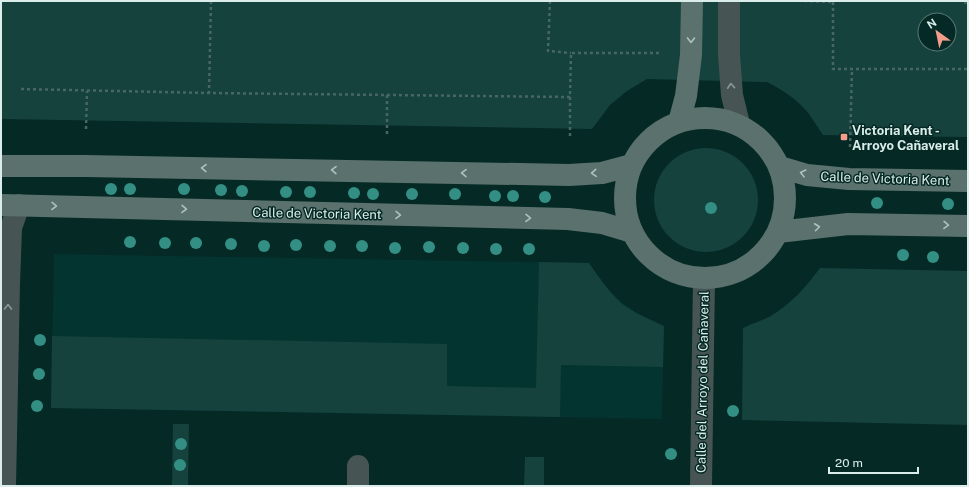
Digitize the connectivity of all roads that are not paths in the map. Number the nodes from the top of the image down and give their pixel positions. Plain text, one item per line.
1 (692, 1) edge
2 (729, 1) edge
3 (679, 122) junction
4 (739, 124) junction
5 (632, 165) junction
6 (1, 166) edge
7 (780, 167) junction
8 (968, 182) edge
9 (10, 205) edge
10 (968, 226) edge
11 (632, 232) junction
12 (778, 232) junction
13 (704, 278) junction
14 (5, 486) edge
15 (701, 486) edge

1 -> 3 main road
4 -> 2 street
3 - 4 main road
3 - 5 main road
4 - 7 main road
5 -> 6 main road
5 - 11 main road
8 -> 7 main road, Calle de Victoria Kent
7 - 12 main road
9 -> 11 main road, Calle de Victoria Kent
14 -> 9 street
12 -> 10 main road
11 - 13 main road
12 - 13 main road
13 - 15 street, Calle del Arroyo del Cañaveral

